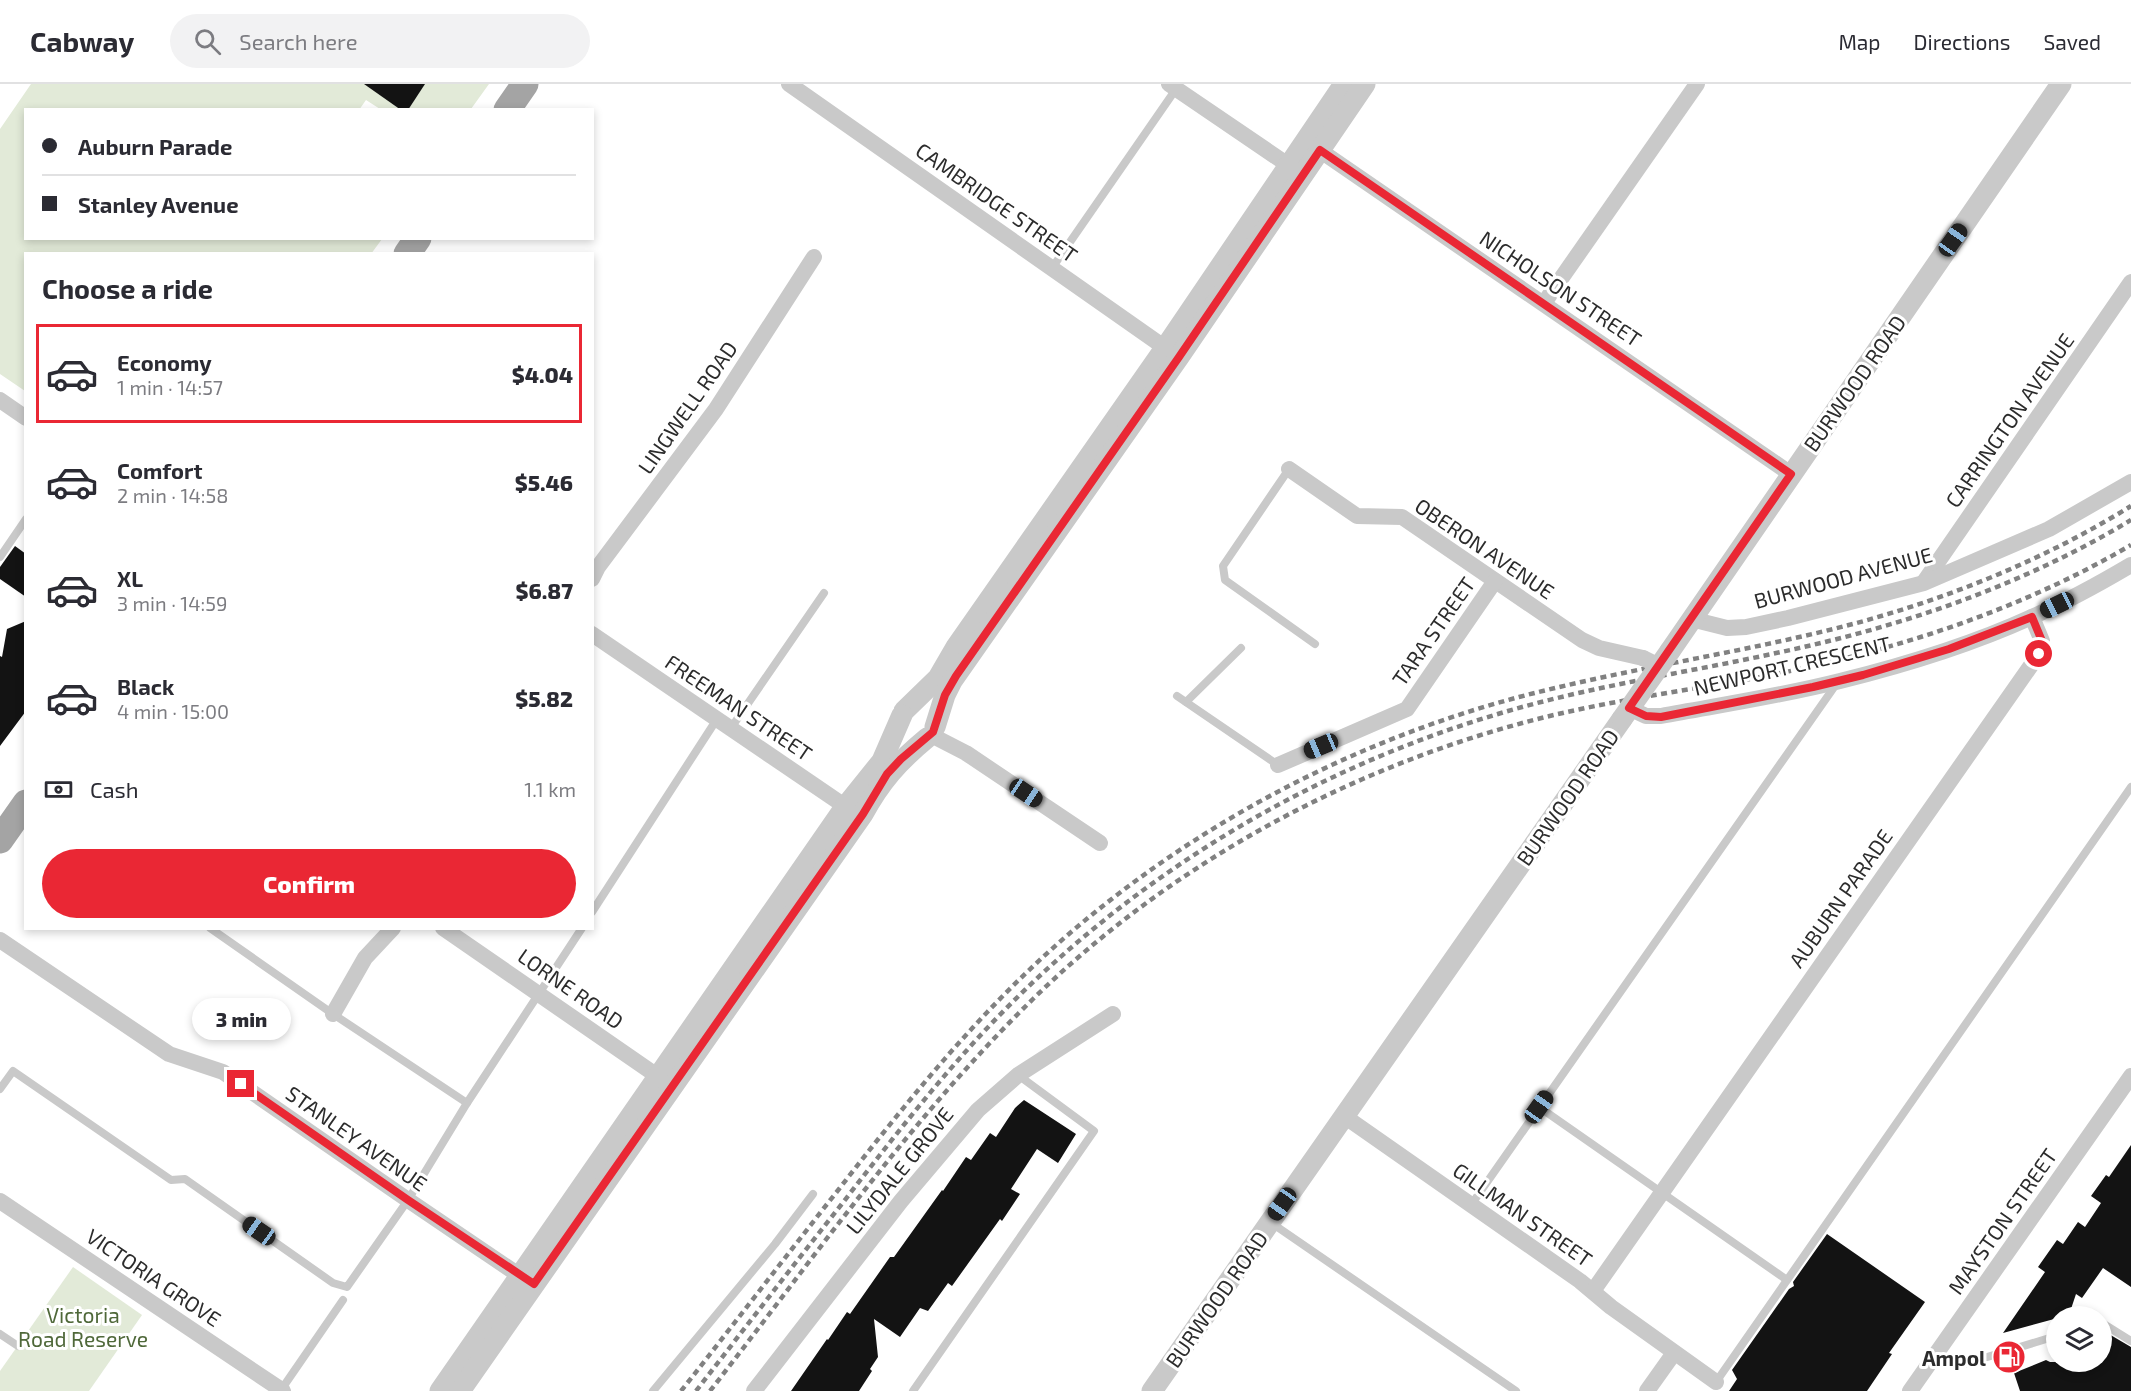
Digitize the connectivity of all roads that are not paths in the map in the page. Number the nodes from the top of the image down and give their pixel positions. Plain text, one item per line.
1 (525, 84) edge
2 (789, 84) edge
3 (1344, 84) edge
4 (1365, 84) edge
5 (1697, 84) edge
6 (2061, 84) edge
7 (1173, 87) edge
8 (508, 108) edge
9 (1312, 146) junction
10 (1296, 170) junction
11 (814, 257) dead end
12 (1052, 268) junction
13 (2131, 282) edge
14 (1544, 303) junction
15 (1172, 352) junction
16 (0, 400) edge
17 (24, 417) edge
18 (1289, 469) joint
19 (1791, 474) junction
20 (2131, 482) edge
21 (24, 522) edge
22 (0, 556) edge
23 (2131, 565) edge
24 (594, 575) edge
25 (1013, 580) junction
26 (1495, 581) junction
27 (1924, 583) junction
28 (824, 593) dead end
29 (2032, 617) junction
30 (1691, 619) junction
31 (594, 635) edge
32 (1316, 644) dead end
33 (1241, 648) dead end
34 (1657, 658) junction
35 (1837, 682) junction
36 (1177, 696) dead end
37 (1186, 702) junction
38 (903, 713) junction
39 (1630, 713) junction
40 (724, 723) junction
41 (931, 734) junction
42 (1278, 765) joint
43 (2131, 787) edge
44 (24, 806) edge
45 (853, 812) junction
46 (0, 840) edge
47 (1100, 843) dead end
48 (594, 909) edge
49 (213, 930) edge
50 (391, 930) edge
51 (447, 930) edge
52 (581, 930) edge
53 (0, 940) edge
54 (540, 994) junction
55 (333, 1014) junction
56 (1113, 1014) dead end
57 (1018, 1075) junction
58 (2131, 1076) edge
59 (665, 1081) junction
60 (0, 1089) edge
61 (467, 1103) junction
62 (1539, 1107) junction
63 (1344, 1116) junction
64 (1661, 1192) junction
65 (813, 1194) dead end
66 (408, 1200) junction
67 (0, 1201) edge
68 (1470, 1206) junction
69 (1270, 1222) junction
70 (527, 1280) junction
71 (1787, 1280) junction
72 (1593, 1291) junction
73 (343, 1300) dead end
74 (2112, 1329) edge
75 (0, 1334) edge
76 (2046, 1339) edge
77 (2131, 1341) edge
78 (18, 1346) dead end
79 (1674, 1353) junction
80 (1936, 1355) junction
81 (1716, 1382) joint
82 (282, 1390) edge
83 (440, 1391) edge
84 (460, 1391) edge
85 (653, 1391) edge
86 (754, 1391) edge
87 (913, 1391) edge
88 (1152, 1391) edge
89 (1516, 1391) edge
90 (1647, 1391) edge
91 (1910, 1391) edge

1 - 8 main road
2 - 12 street, CAMBRIDGE STREET
3 - 9 street
4 - 9 street
5 - 14 street
6 - 19 street, BURWOOD ROAD
7 - 10 street
7 - 12 lane
9 - 10 street
9 - 14 street, NICHOLSON STREET
10 - 15 street
11 - 24 street, LINGWELL ROAD
12 - 15 street, CAMBRIDGE STREET
13 - 27 street, CARRINGTON AVENUE
14 - 19 street, NICHOLSON STREET
15 - 25 street
16 - 17 street
18 - 26 street, OBERON AVENUE
18 - 32 lane
19 - 30 street, BURWOOD ROAD
20 - 27 street, BURWOOD AVENUE
21 - 22 lane
23 - 29 street
25 - 38 street
25 - 41 street
26 - 34 street, OBERON AVENUE
26 - 42 street, TARA STREET
27 - 30 street, BURWOOD AVENUE
28 - 40 lane
29 - 35 street, NEWPORT CRESCENT
29 - 64 street, AUBURN PARADE
30 - 34 street, BURWOOD ROAD
31 - 40 street, FREEMAN STREET
33 - 37 lane
34 - 39 street, BURWOOD ROAD, bridge
35 - 39 street, NEWPORT CRESCENT
35 - 62 lane
36 - 37 lane
37 - 42 lane
38 - 41 street
38 - 41 street
38 - 45 street
39 - 63 street, BURWOOD ROAD
40 - 45 street, FREEMAN STREET
40 - 48 lane
41 - 45 street
41 - 47 street
43 - 71 lane
44 - 46 main road
45 - 59 street
49 - 55 lane
50 - 55 street
51 - 54 street, LORNE ROAD
52 - 54 lane
53 - 66 street, STANLEY AVENUE
54 - 59 street, LORNE ROAD
54 - 61 lane
55 - 61 lane
56 - 57 street, LILYDALE GROVE
57 - 86 street, LILYDALE GROVE
57 - 87 lane
58 - 80 street, MAYSTON STREET
59 - 70 street
60 - 66 lane
61 - 66 lane
62 - 64 lane
62 - 68 lane
63 - 68 street, GILLMAN STREET
63 - 69 street, BURWOOD ROAD
64 - 71 lane
64 - 72 street, AUBURN PARADE
65 - 85 lane
66 - 70 street, STANLEY AVENUE
67 - 82 street, VICTORIA GROVE
68 - 72 street, GILLMAN STREET
69 - 88 street, BURWOOD ROAD
69 - 89 lane
70 - 83 street
70 - 84 street
71 - 81 lane
72 - 79 street, GILLMAN STREET
73 - 82 lane
74 - 77 lane
75 - 78 lane
76 - 80 lane
79 - 81 street, GILLMAN STREET
79 - 90 street
80 - 91 street, MAYSTON STREET

